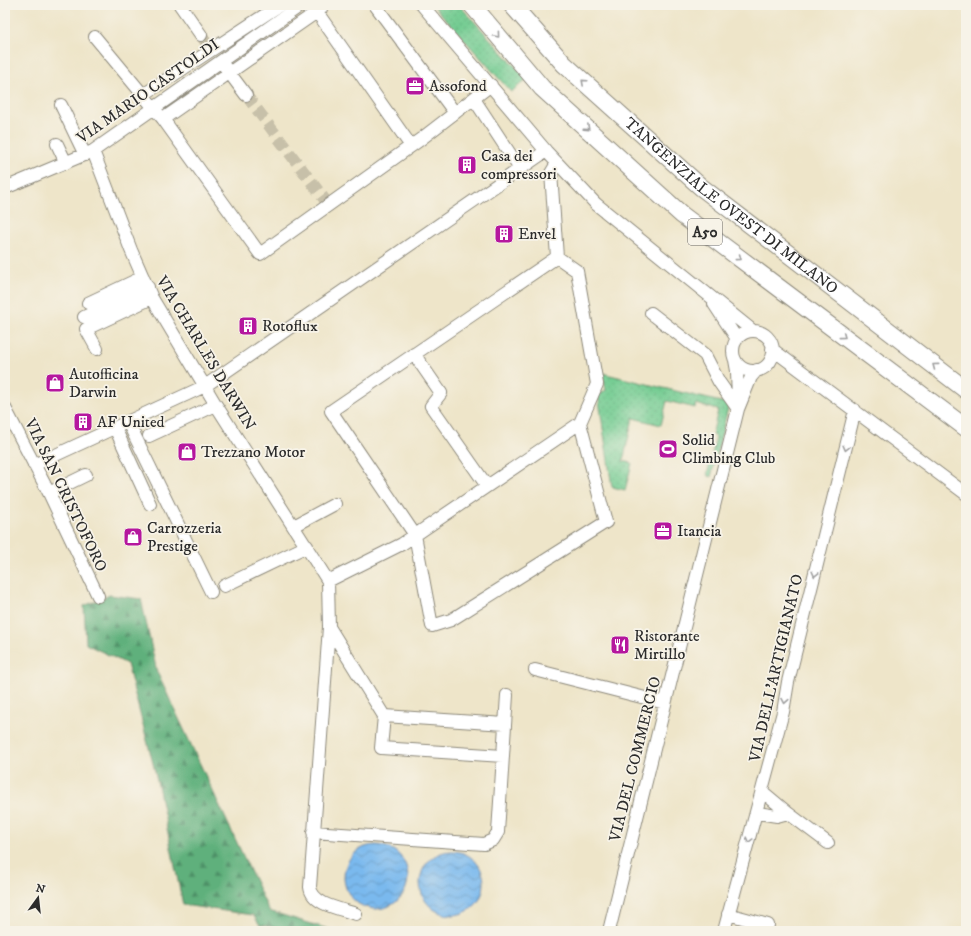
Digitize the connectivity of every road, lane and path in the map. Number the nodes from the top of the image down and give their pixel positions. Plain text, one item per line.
1 (180, 5) edge
2 (280, 5) edge
3 (301, 5) edge
4 (375, 5) edge
5 (422, 5) edge
6 (472, 5) edge
7 (512, 5) edge
8 (317, 9) edge
9 (201, 35) tunnel mouth
10 (95, 37) dead end
11 (211, 48) junction
12 (220, 60) junction
13 (229, 73) junction
14 (491, 85) junction
15 (246, 94) tunnel mouth
16 (143, 95) junction
17 (474, 99) junction
18 (62, 105) dead end
19 (153, 108) junction
20 (455, 113) junction
21 (163, 119) junction
22 (57, 144) dead end
23 (411, 146) junction
24 (546, 151) junction
25 (89, 153) junction
26 (66, 163) junction
27 (557, 163) junction
28 (520, 169) junction
29 (7, 184) edge
30 (557, 257) junction
31 (148, 287) junction
32 (708, 295) junction
33 (88, 307) dead end
34 (651, 313) dead end
35 (753, 331) junction
36 (737, 339) junction
37 (97, 349) dead end
38 (414, 354) junction
39 (771, 354) junction
40 (735, 360) junction
41 (757, 370) junction
42 (205, 386) junction
43 (966, 390) edge
44 (216, 405) junction
45 (5, 408) edge
46 (738, 409) junction
47 (855, 410) junction
48 (128, 422) junction
49 (580, 423) junction
50 (115, 428) junction
51 (966, 428) edge
52 (149, 436) dead end
53 (34, 465) junction
54 (86, 475) dead end
55 (487, 486) junction
56 (49, 492) junction
57 (966, 494) edge
58 (150, 504) dead end
59 (335, 504) dead end
60 (294, 526) junction
61 (415, 535) junction
62 (307, 546) junction
63 (328, 581) junction
64 (224, 586) dead end
65 (211, 592) dead end
66 (98, 596) dead end
67 (329, 627) junction
68 (535, 670) dead end
69 (507, 695) dead end
70 (666, 703) junction
71 (384, 716) junction
72 (505, 724) junction
73 (503, 756) junction
74 (763, 792) junction
75 (757, 813) junction
76 (788, 813) junction
77 (313, 832) junction
78 (828, 843) dead end
79 (356, 914) dead end
80 (728, 914) junction
81 (609, 931) edge
82 (724, 931) edge
83 (766, 931) edge

1 - 9 street
2 - 11 street
3 - 12 street, VIA MARIO CASTOLDI
4 - 20 street
5 - 14 street
6 -> 51 highway, TANGENZIALE OVEST DI MILANO / A50
43 -> 7 highway, TANGENZIALE OVEST DI MILANO / A50
8 - 13 street
8 - 23 street
10 - 16 street
11 - 12 street
11 - 16 street
12 - 13 street
12 - 19 street, VIA MARIO CASTOLDI
13 - 15 street
13 - 21 street
14 - 17 street
14 - 24 street
16 - 19 street
17 - 20 street
17 - 28 street
18 - 25 street, VIA CHARLES DARWIN
19 - 21 street
19 - 25 street, VIA MARIO CASTOLDI
20 - 23 street
21 - 23 street
22 - 26 street
24 - 27 street
24 - 28 street
25 - 26 street, VIA MARIO CASTOLDI
25 - 31 street, VIA CHARLES DARWIN
26 - 29 street, VIA MARIO CASTOLDI
27 - 30 street
27 - 32 street
28 - 42 street
30 - 38 street
30 - 49 street
31 - 33 street
31 - 37 street
31 - 42 street, VIA CHARLES DARWIN
32 - 35 street
32 - 36 street
34 - 46 street
35 - 36 street
35 - 39 street
36 - 40 street
38 - 55 street
38 - 61 street
39 - 41 street
39 - 47 street
40 - 41 street
40 - 46 street, VIA DEL COMMERCIO
41 - 46 street, VIA DEL COMMERCIO
42 - 44 street, VIA CHARLES DARWIN
42 - 48 street
44 - 52 street
44 - 60 street, VIA CHARLES DARWIN
45 - 53 street, VIA SAN CRISTOFORO
46 - 70 street, VIA DEL COMMERCIO
47 - 57 street
47 -> 74 street, VIA DELL'ARTIGIANATO
48 - 50 street
48 - 65 street
49 - 55 street
49 - 61 street
50 - 53 street
50 - 58 street
53 - 56 street, VIA SAN CRISTOFORO
54 - 56 street
55 - 61 street
56 - 66 street, VIA SAN CRISTOFORO
59 - 60 street
60 - 62 street, VIA CHARLES DARWIN
61 - 63 street
62 - 63 street, VIA CHARLES DARWIN
62 - 64 street
63 - 67 street
67 - 71 street
67 - 77 street
68 - 70 street
69 - 72 street
70 - 81 street, VIA DEL COMMERCIO
71 - 72 street
71 - 73 street
72 - 73 street
73 - 77 street
74 - 75 street, VIA DELL'ARTIGIANATO
74 - 76 street
75 - 76 street
75 -> 80 street, VIA DELL'ARTIGIANATO
76 - 78 street
77 - 79 street
80 - 82 street, VIA DELL'ARTIGIANATO
80 - 83 street

